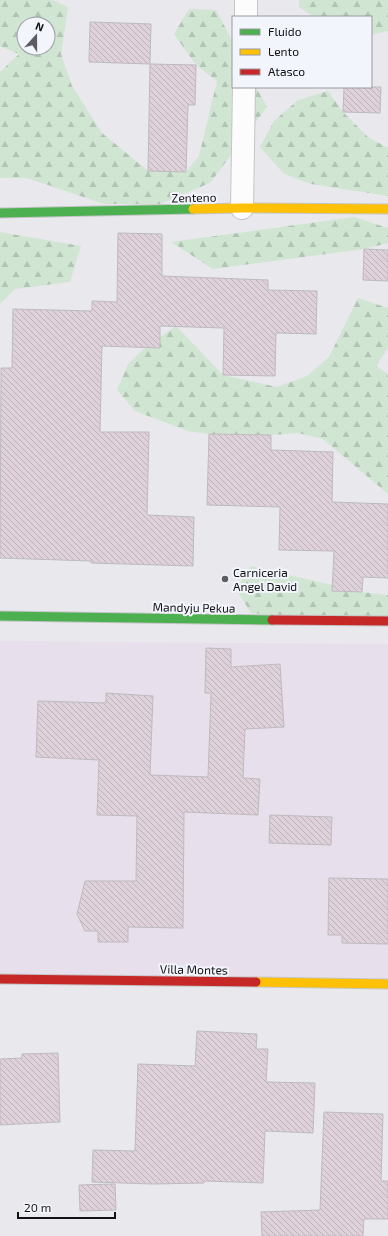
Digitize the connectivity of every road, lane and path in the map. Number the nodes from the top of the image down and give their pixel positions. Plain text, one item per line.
1 (246, 0) edge
2 (246, 16) edge
3 (244, 88) edge
4 (242, 208) junction
5 (388, 209) edge
6 (0, 213) edge
7 (0, 616) edge
8 (388, 621) edge
9 (0, 979) edge
10 (388, 984) edge

1 - 2 street
3 - 4 street
4 - 5 street, Zenteno
4 - 6 street, Zenteno
7 - 8 street, Mandyju Pekua
9 - 10 street, Villa Montes

